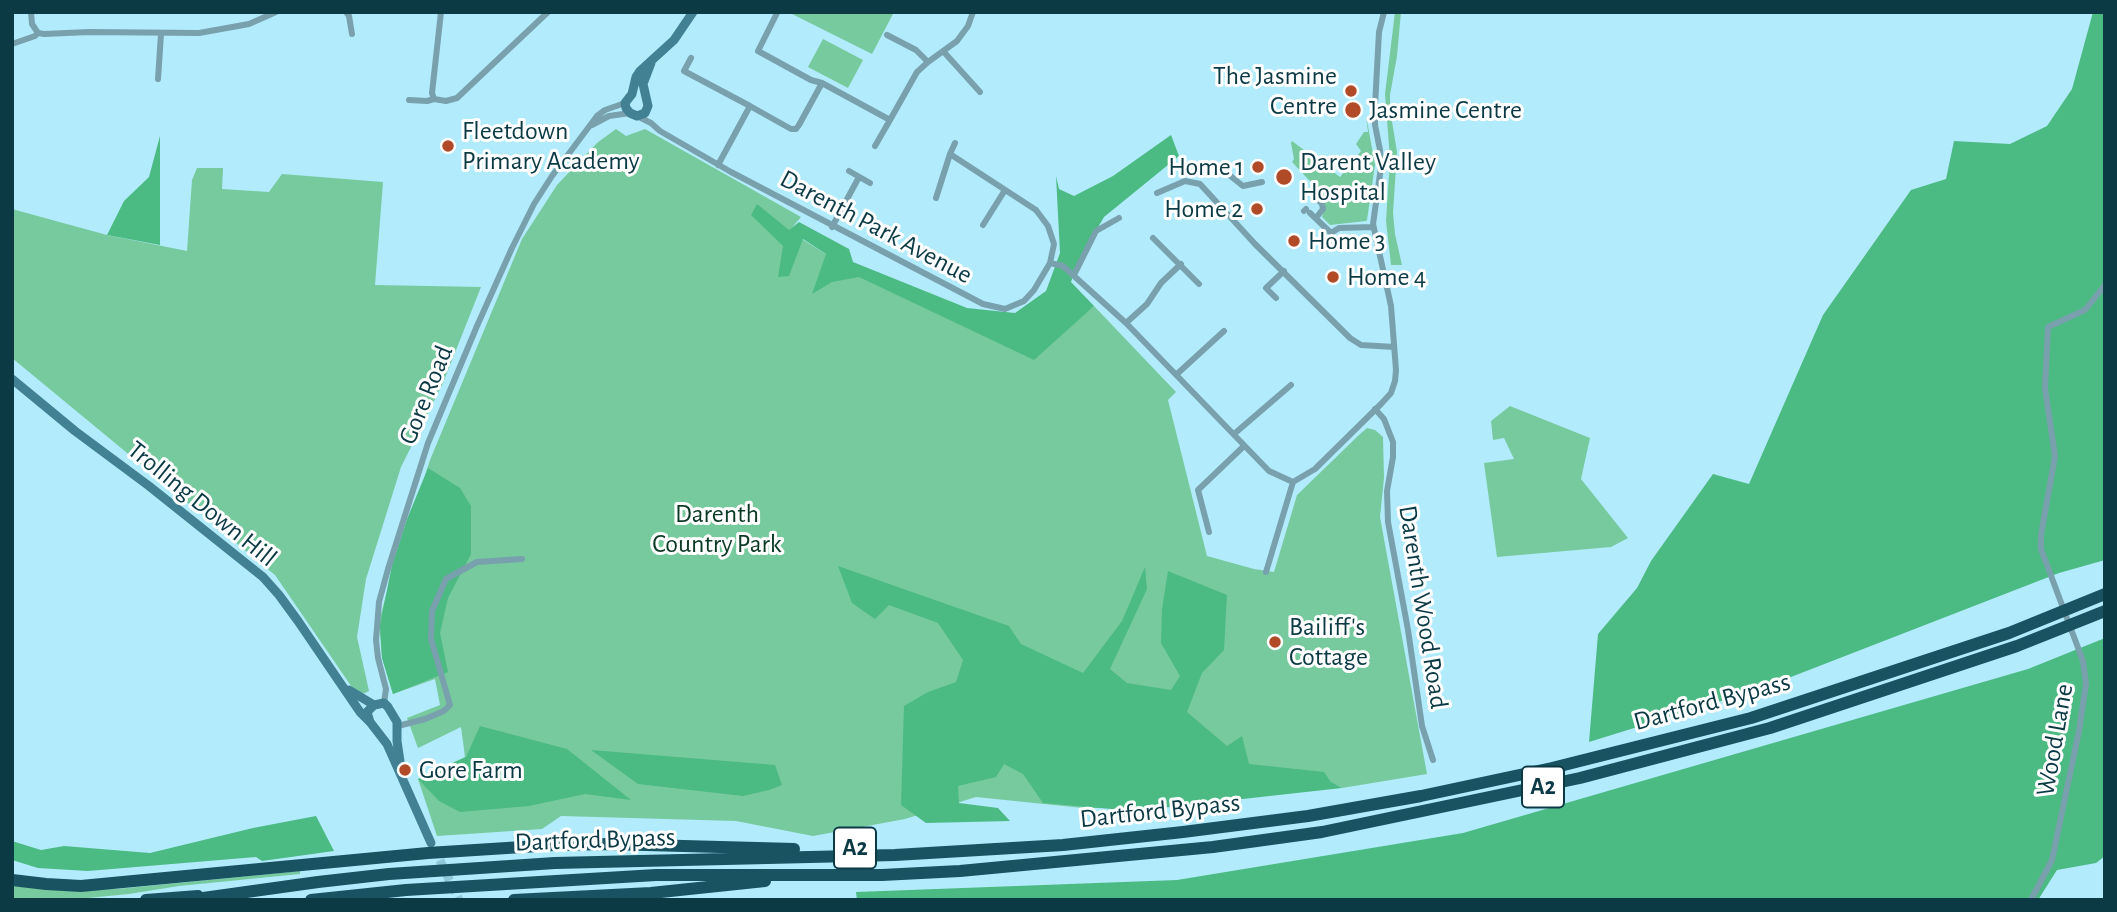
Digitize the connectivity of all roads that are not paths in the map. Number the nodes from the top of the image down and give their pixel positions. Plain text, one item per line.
1 (31, 12) edge
2 (276, 12) edge
3 (346, 12) edge
4 (441, 12) edge
5 (548, 12) edge
6 (693, 12) edge
7 (973, 12) edge
8 (1384, 12) edge
9 (777, 13) edge
10 (263, 15) edge
11 (38, 33) junction
12 (161, 34) junction
13 (352, 34) dead end
14 (887, 34) dead end
15 (12, 44) edge
16 (943, 51) junction
17 (691, 58) dead end
18 (928, 62) junction
19 (651, 63) junction
20 (158, 79) dead end
21 (822, 83) junction
22 (980, 92) dead end
23 (632, 94) junction
24 (434, 99) junction
25 (647, 99) junction
26 (409, 100) dead end
27 (625, 103) junction
28 (750, 106) junction
29 (647, 110) junction
30 (633, 114) junction
31 (890, 120) junction
32 (651, 123) junction
33 (590, 127) junction
34 (955, 143) dead end
35 (875, 146) dead end
36 (950, 153) junction
37 (718, 164) junction
38 (849, 172) dead end
39 (1228, 174) dead end
40 (859, 177) junction
41 (1262, 182) dead end
42 (870, 183) dead end
43 (1005, 190) junction
44 (1157, 193) dead end
45 (936, 198) dead end
46 (1318, 200) dead end
47 (1119, 218) dead end
48 (983, 225) dead end
49 (832, 227) junction
50 (1373, 227) junction
51 (1153, 238) dead end
52 (1050, 263) junction
53 (1181, 264) junction
54 (1284, 271) junction
55 (1074, 275) junction
56 (1199, 284) dead end
57 (2105, 285) edge
58 (1276, 298) dead end
59 (1126, 323) junction
60 (1224, 331) dead end
61 (1394, 347) junction
62 (1177, 374) junction
63 (12, 379) edge
64 (1291, 386) dead end
65 (1375, 409) junction
66 (1234, 433) junction
67 (1244, 446) junction
68 (1293, 482) junction
69 (1209, 533) dead end
70 (522, 559) dead end
71 (1266, 572) dead end
72 (2105, 594) edge
73 (2105, 611) edge
74 (342, 684) junction
75 (379, 704) junction
76 (370, 722) junction
77 (397, 729) junction
78 (384, 738) junction
79 (1433, 761) dead end
80 (402, 775) junction
81 (1130, 836) junction
82 (431, 844) tunnel mouth
83 (804, 876) junction
84 (12, 880) edge
85 (226, 894) junction
86 (315, 899) edge
87 (146, 900) edge
88 (189, 900) edge
89 (514, 900) edge
90 (2031, 900) edge

1 - 11 street
2 - 10 street
3 - 13 street
4 - 24 street
5 - 24 street
6 - 19 main road
7 - 16 street
8 - 50 street
9 - 21 street
10 - 12 street
11 - 12 street
11 - 15 street
12 - 20 street
14 - 18 street
16 - 18 street
16 - 22 street
17 - 28 street
18 - 31 street
19 - 23 main road
19 - 25 main road
21 - 28 street
21 - 31 street
23 - 25 main road
23 - 27 main road
24 - 26 street
25 - 29 main road
27 - 30 main road
27 - 33 street, Gore Road
28 - 37 street
29 - 30 main road
29 - 32 street
30 - 32 street, Darenth Park Avenue
30 - 33 street
31 - 35 street
32 - 37 street, Darenth Park Avenue
33 - 75 street, Gore Road
34 - 36 street
36 - 43 street
36 - 45 street
37 - 49 street, Darenth Park Avenue
38 - 40 street
39 - 41 street
40 - 42 street
40 - 49 street
43 - 48 street
43 - 52 street
44 - 54 street
46 - 50 street
47 - 55 street
49 - 52 street, Darenth Park Avenue
50 - 61 street
51 - 53 street
52 - 55 street
53 - 56 street
53 - 59 street
54 - 58 street
54 - 61 street
55 - 59 street
57 - 90 street, Wood Lane
59 - 62 street
60 - 62 street
61 - 65 street
62 - 66 street
63 - 74 main road, Trolling Down Hill
64 - 66 street
65 - 68 street
65 - 79 street, Darenth Wood Road
66 - 67 street
67 - 68 street
67 - 69 street
68 - 71 street
70 - 77 street
72 - 81 highway, Dartford Bypass / A2
73 - 83 highway, Dartford Bypass / A2
74 - 75 main road, Trolling Down Hill
74 - 76 main road, Trolling Down Hill
75 - 76 main road
75 - 77 main road
76 - 78 main road, Trolling Down Hill
77 - 78 main road
77 - 80 main road
78 - 80 main road, Trolling Down Hill
80 - 82 main road
81 - 84 highway, A2
81 - 85 highway, Dartford Bypass / A2
83 - 86 highway, Dartford Bypass / A2
83 - 89 highway, A2
85 - 87 highway
85 - 88 highway, Dartford Bypass / A2

